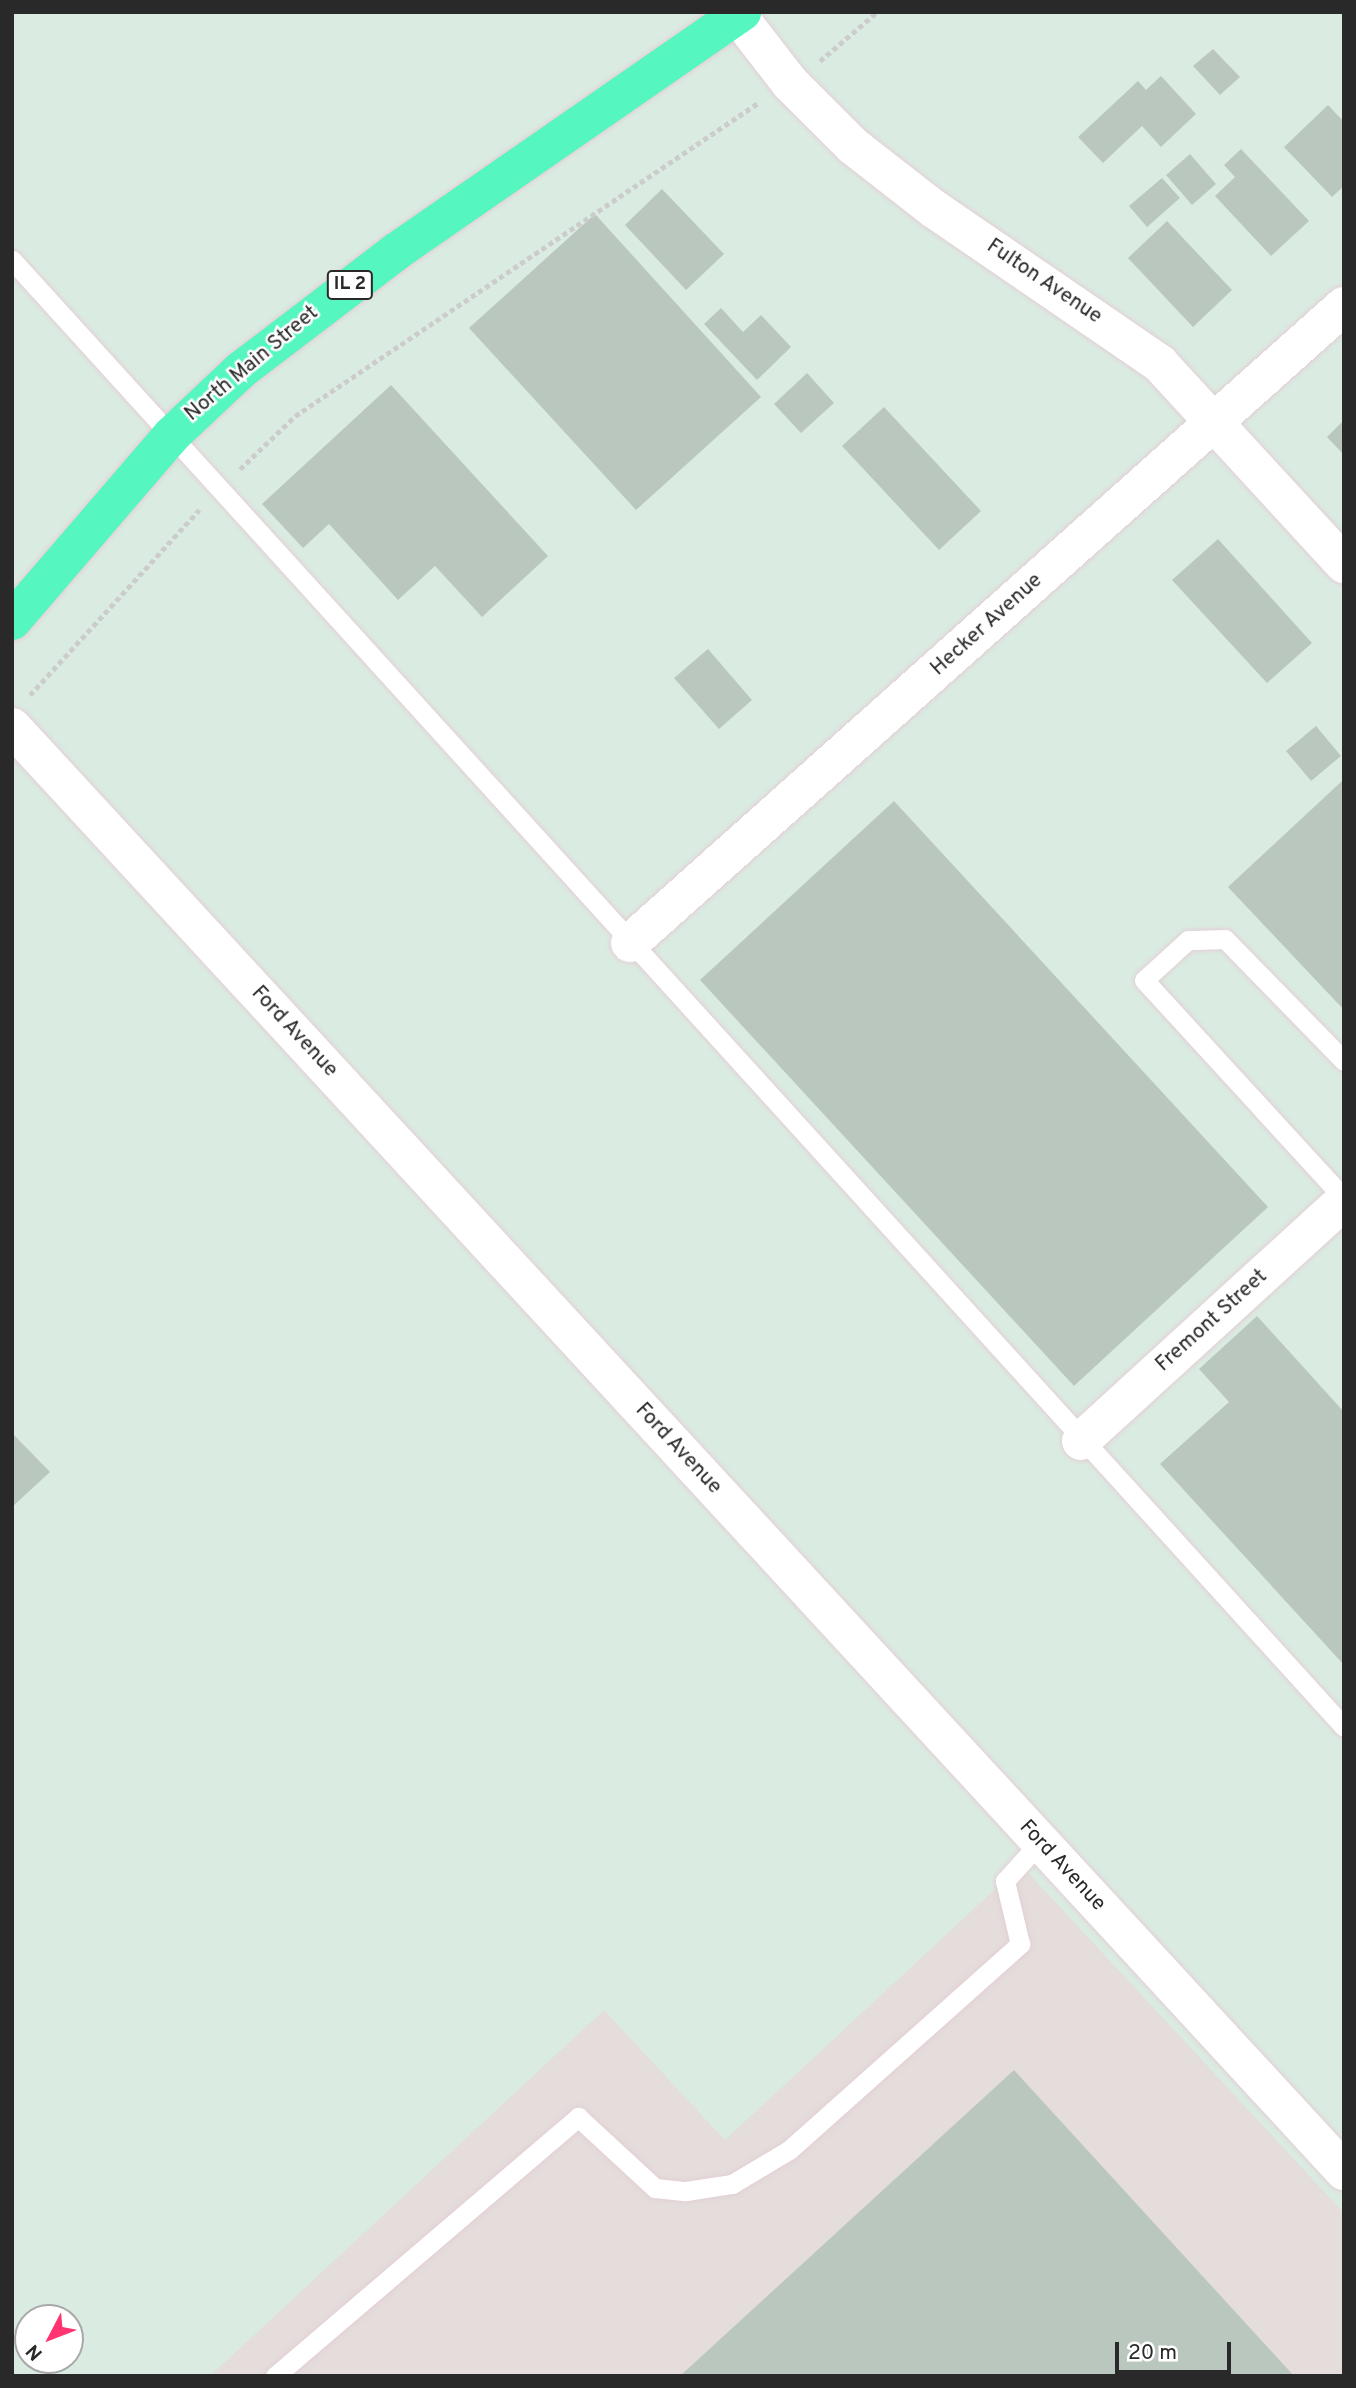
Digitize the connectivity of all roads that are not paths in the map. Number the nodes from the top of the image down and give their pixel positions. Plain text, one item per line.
1 (738, 13) edge
2 (12, 260) edge
3 (1344, 306) edge
4 (1213, 423) junction
5 (172, 435) junction
6 (1344, 564) edge
7 (12, 621) edge
8 (20, 713) edge
9 (629, 943) junction
10 (1344, 1061) edge
11 (1344, 1200) edge
12 (1081, 1441) junction
13 (1344, 1727) edge
14 (1040, 1842) junction
15 (1344, 2171) edge
16 (275, 2376) edge

1 - 4 street, Fulton Avenue
1 - 5 main road, North Main Street / IL 2
2 - 5 lane
3 - 4 street, Hecker Avenue
4 - 6 street, Fulton Avenue
4 - 9 street, Hecker Avenue
5 - 7 main road, North Main Street / IL 2
5 - 9 lane
8 - 14 street, Ford Avenue
9 - 12 lane
10 - 11 lane
11 - 12 street, Fremont Street
12 - 13 lane
14 - 15 street, Ford Avenue
14 - 16 lane

